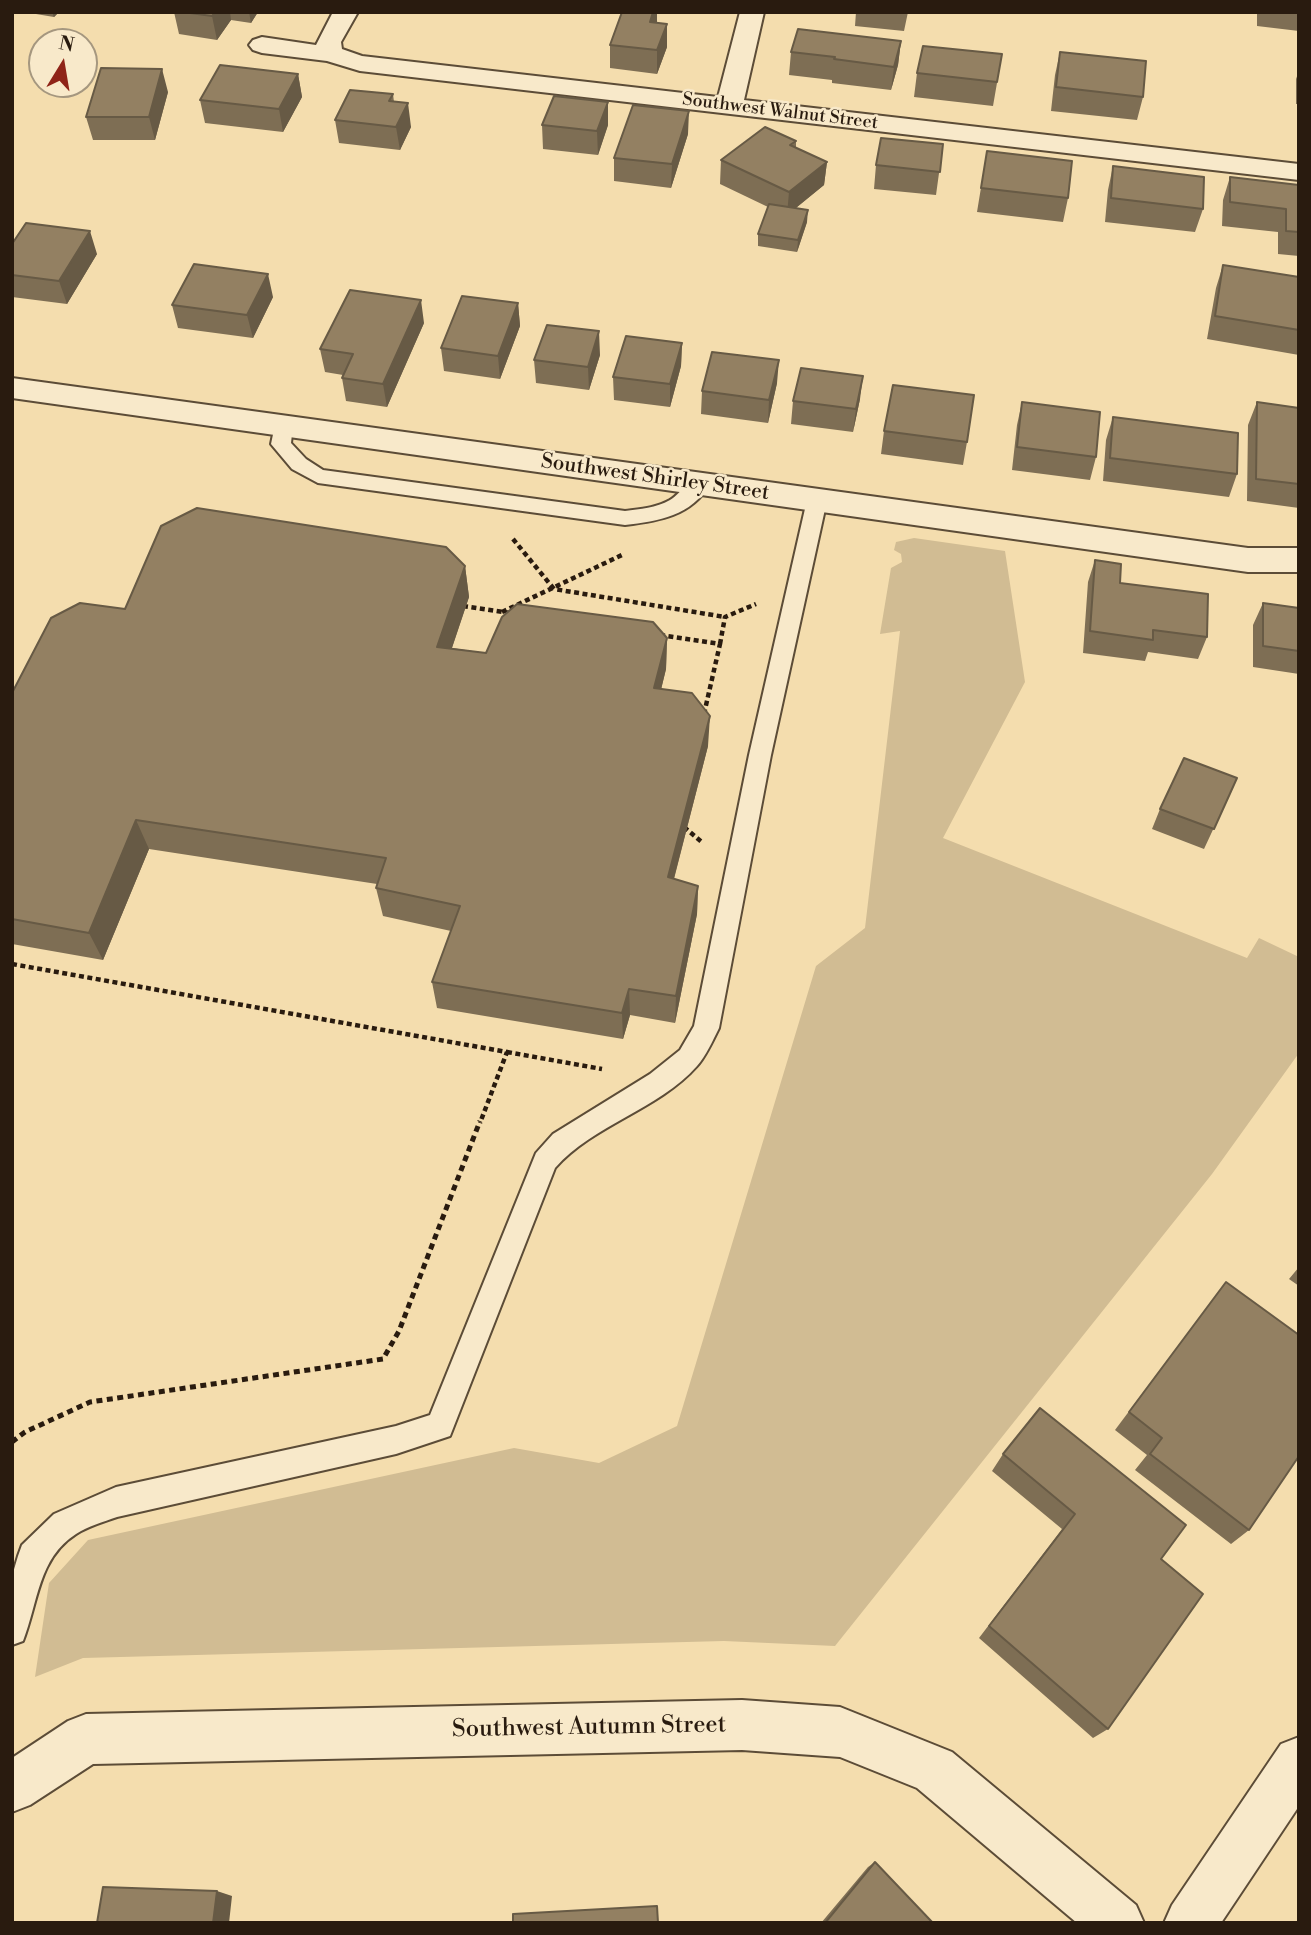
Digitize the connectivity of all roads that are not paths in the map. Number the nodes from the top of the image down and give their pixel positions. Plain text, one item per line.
1 (346, 12) edge
2 (752, 12) edge
3 (262, 45) dead end
4 (330, 54) junction
5 (729, 106) junction
6 (1299, 172) edge
7 (12, 388) edge
8 (283, 425) junction
9 (700, 484) junction
10 (817, 500) junction
11 (1299, 560) edge
12 (12, 1630) edge
13 (1299, 1762) edge
14 (12, 1787) edge
15 (1118, 1923) edge
16 (1190, 1923) edge

1 - 4 street
2 - 5 street
3 - 4 street, Southwest Walnut Street
4 - 5 street, Southwest Walnut Street
5 - 6 street, Southwest Walnut Street
7 - 8 street, Southwest Shirley Street
8 - 9 street, Southwest Shirley Street
8 - 9 lane
9 - 10 street, Southwest Shirley Street
10 - 11 street, Southwest Shirley Street
10 - 12 lane
13 - 16 street
14 - 15 street, Southwest Autumn Street

